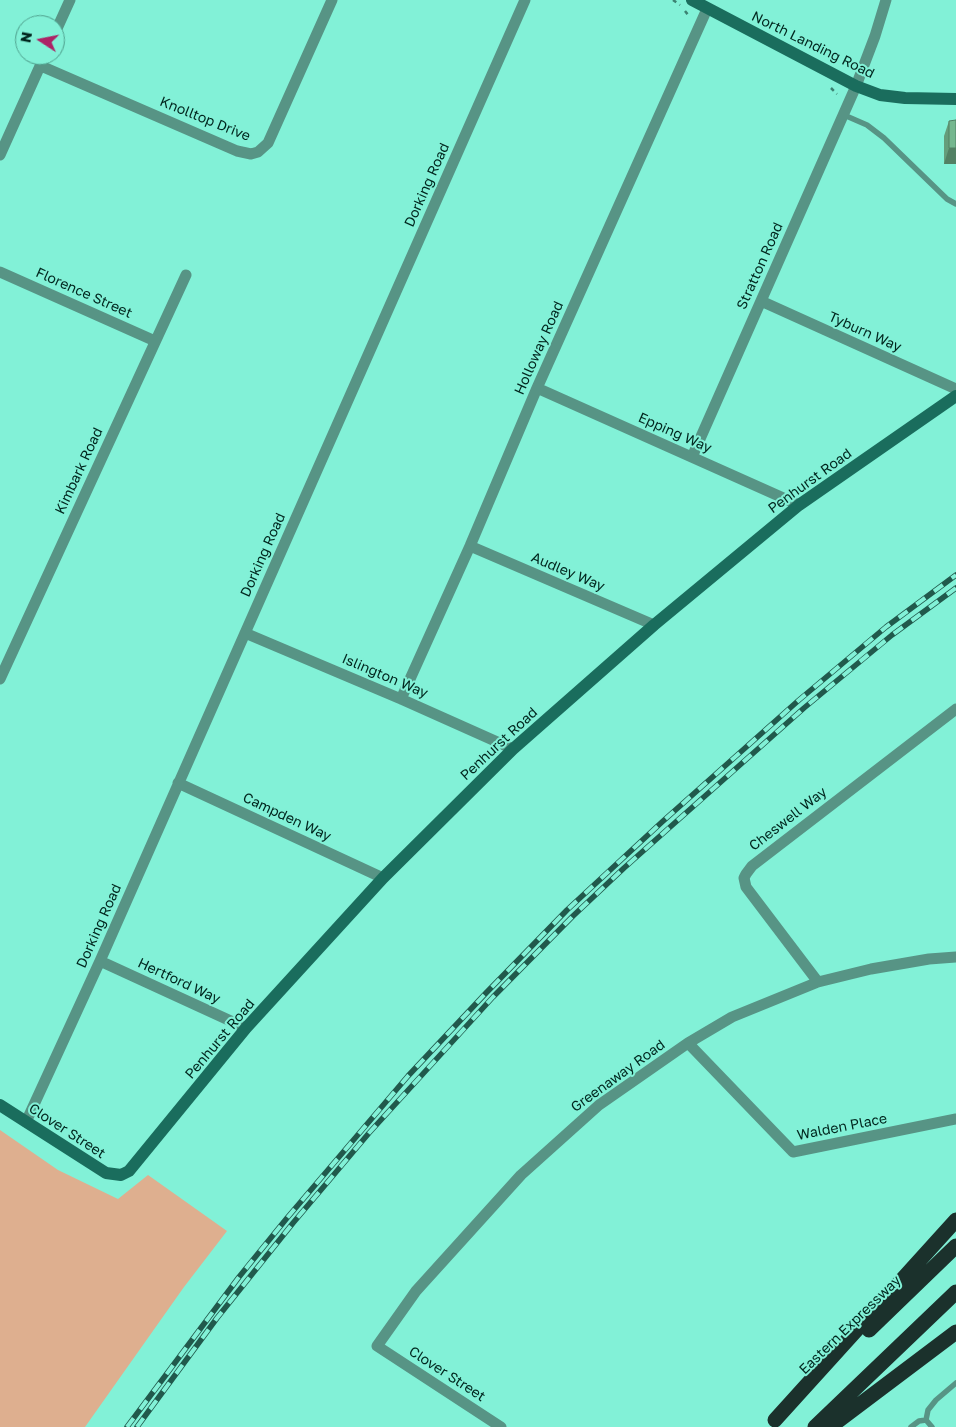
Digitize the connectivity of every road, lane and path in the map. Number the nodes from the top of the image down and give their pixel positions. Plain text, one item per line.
1 (70, 0) edge
2 (332, 0) edge
3 (525, 0) edge
4 (692, 0) edge
5 (886, 0) edge
6 (707, 9) junction
7 (63, 15) edge
8 (41, 65) edge
9 (54, 65) edge
10 (856, 86) junction
11 (956, 99) edge
12 (844, 115) junction
13 (0, 155) edge
14 (956, 204) edge
15 (0, 272) edge
16 (186, 275) dead end
17 (761, 302) junction
18 (155, 341) junction
19 (538, 388) junction
20 (956, 389) edge
21 (956, 396) edge
22 (692, 457) junction
23 (799, 505) junction
24 (470, 546) junction
25 (654, 625) junction
26 (245, 633) junction
27 (0, 679) edge
28 (401, 699) junction
29 (956, 709) edge
30 (513, 750) junction
31 (178, 783) junction
32 (383, 878) junction
33 (956, 957) edge
34 (100, 961) junction
35 (818, 982) junction
36 (246, 1028) junction
37 (688, 1043) junction
38 (0, 1105) edge
39 (956, 1119) edge
40 (26, 1122) junction
41 (122, 1175) joint
42 (956, 1220) edge
43 (956, 1246) edge
44 (956, 1292) edge
45 (956, 1332) edge
46 (377, 1346) joint
47 (956, 1382) edge
48 (926, 1420) junction
49 (771, 1423) edge
50 (501, 1427) edge
51 (815, 1427) edge
52 (830, 1427) edge
53 (911, 1427) edge
54 (932, 1427) edge

1 - 7 street
2 - 9 street, Knolltop Drive
3 - 26 street, Dorking Road
4 - 6 street, North Landing Road
5 - 10 street, Stratton Road
6 - 10 street, North Landing Road
6 - 19 street, Holloway Road
8 - 13 street
10 - 11 street, North Landing Road
10 - 12 street, Stratton Road
12 - 14 lane
12 - 17 street, Stratton Road
15 - 18 street, Florence Street
16 - 18 street, Kimbark Road
17 - 20 street, Tyburn Way
17 - 22 street, Stratton Road
18 - 27 street, Kimbark Road
19 - 22 street, Epping Way
19 - 24 street, Holloway Road
21 - 23 street, Penhurst Road
22 - 23 street, Epping Way
23 - 25 street, Penhurst Road
24 - 25 street, Audley Way
24 - 28 street, Holloway Road
25 - 30 street, Penhurst Road
26 - 28 street, Islington Way
26 - 31 street, Dorking Road
28 - 30 street, Islington Way
29 - 35 street, Cheswell Way
30 - 32 street, Penhurst Road
31 - 32 street, Campden Way
31 - 34 street, Dorking Road
32 - 36 street, Penhurst Road
33 - 35 street, Greenaway Road
34 - 36 street, Hertford Way
34 - 40 street, Dorking Road
35 - 37 street, Greenaway Road
36 - 41 street, Penhurst Road
37 - 39 street, Walden Place
37 - 46 street, Greenaway Road
38 - 40 street, Clover Street
40 - 41 street, Clover Street
42 - 49 highway
43 - 49 highway, Eastern Expressway
44 - 51 highway
45 - 52 highway
46 - 50 street, Clover Street
47 - 48 lane
48 - 53 lane
48 - 54 lane

